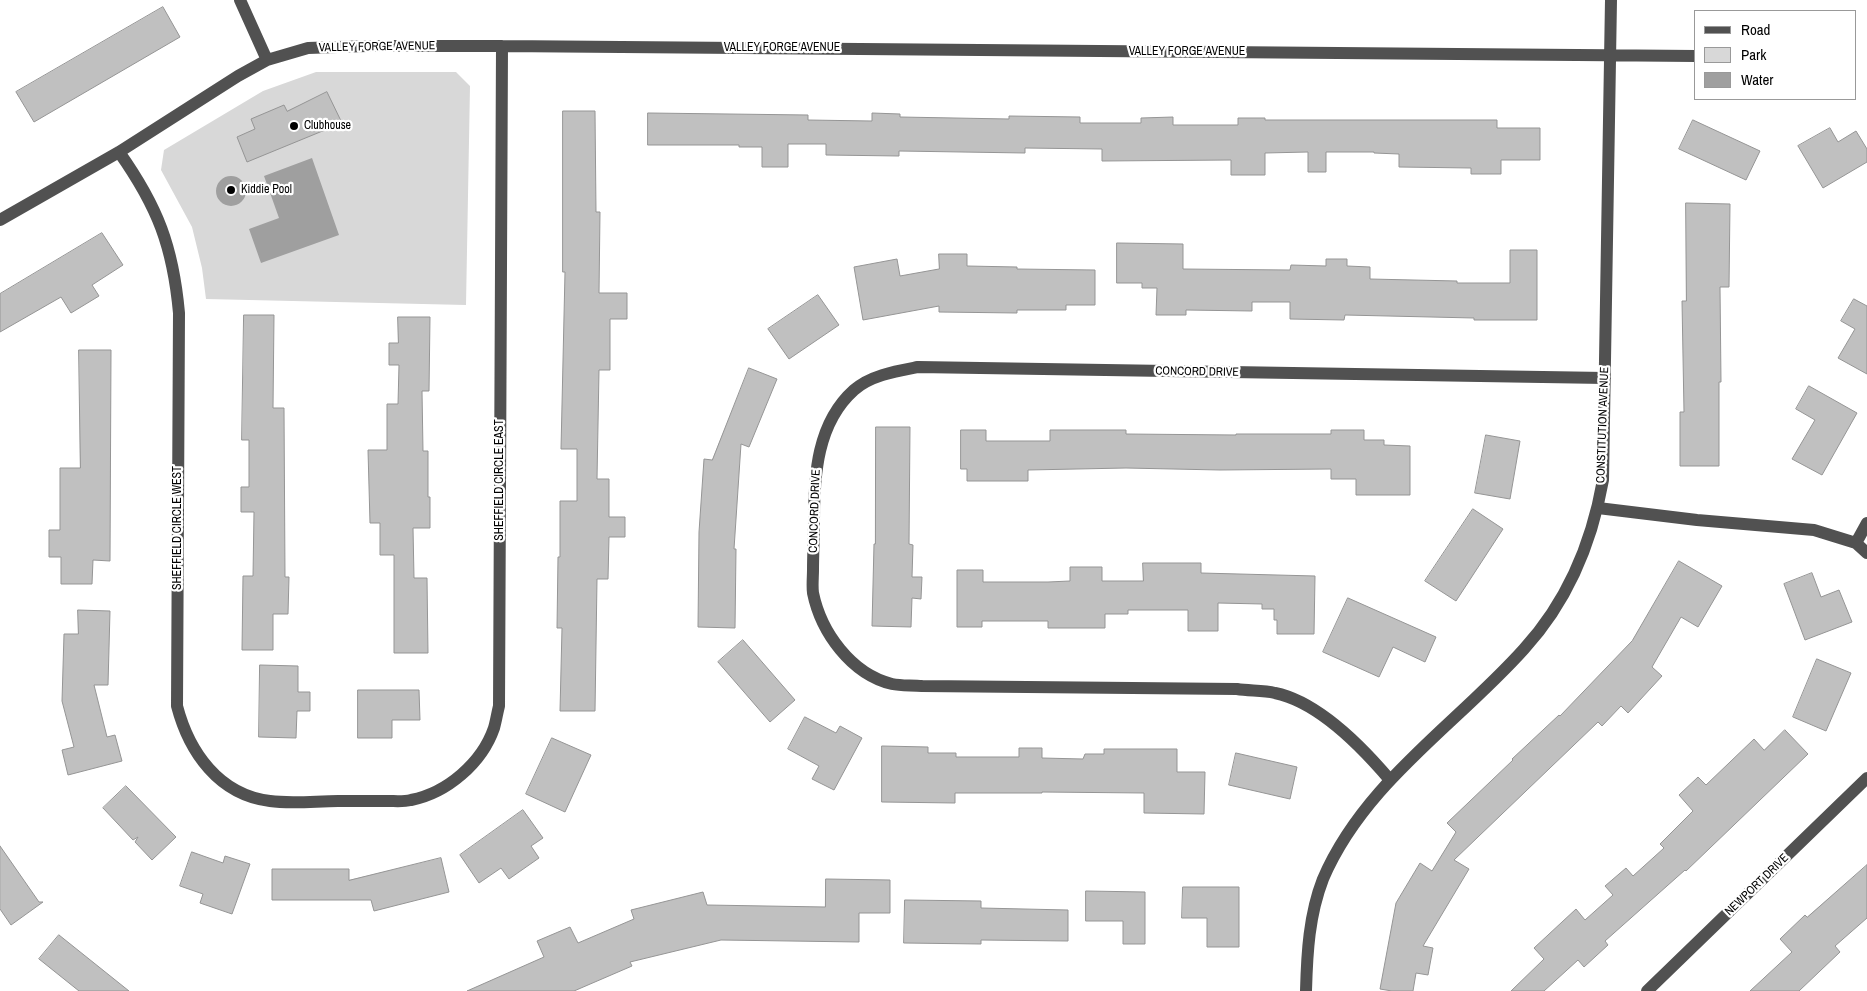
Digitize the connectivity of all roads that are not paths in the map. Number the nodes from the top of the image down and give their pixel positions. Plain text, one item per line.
1 (240, 0) edge
2 (1611, 0) edge
3 (502, 46) junction
4 (1610, 55) junction
5 (1694, 56) edge
6 (267, 60) junction
7 (119, 152) junction
8 (0, 220) edge
9 (1605, 378) junction
10 (1598, 508) junction
11 (1867, 522) edge
12 (1856, 543) junction
13 (1867, 554) edge
14 (1867, 778) edge
15 (1390, 780) junction
16 (339, 801) joint
17 (1306, 991) edge
18 (1647, 991) edge

1 - 6 street
2 - 4 street, CONSTITUTION AVENUE
3 - 4 street, VALLEY FORGE AVENUE
3 - 6 street, VALLEY FORGE AVENUE
3 - 16 street, SHEFFIELD CIRCLE EAST
4 - 5 street, VALLEY FORGE AVENUE
4 - 9 street, CONSTITUTION AVENUE
6 - 7 street, VALLEY FORGE AVENUE
7 - 8 street, VALLEY FORGE AVENUE
7 - 16 street, SHEFFIELD CIRCLE WEST
9 - 10 street, CONSTITUTION AVENUE
9 - 15 street, CONCORD DRIVE
10 - 12 street
10 - 15 street, CONSTITUTION AVENUE
11 - 12 street
12 - 13 street
14 - 18 street, NEWPORT DRIVE
15 - 17 street, CONSTITUTION AVENUE

